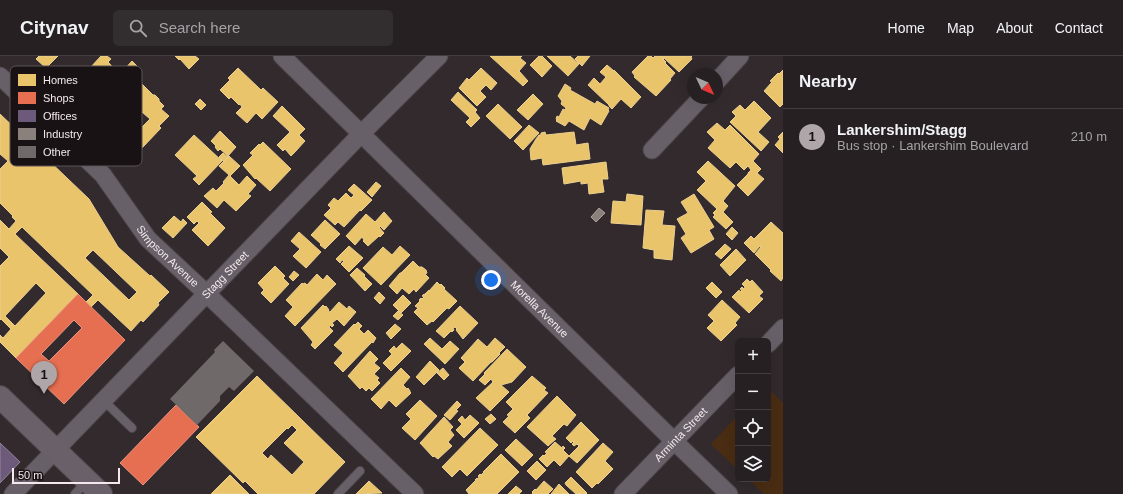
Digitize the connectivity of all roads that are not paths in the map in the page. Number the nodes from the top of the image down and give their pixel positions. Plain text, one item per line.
1 (282, 56) edge
2 (439, 56) edge
3 (740, 56) edge
4 (723, 74) edge
5 (0, 76) edge
6 (10, 86) edge
7 (695, 104) edge
8 (362, 133) junction
9 (652, 150) dead end
10 (95, 166) edge
11 (207, 294) junction
12 (783, 328) edge
13 (771, 341) edge
14 (735, 378) edge
15 (0, 397) edge
16 (103, 400) junction
17 (132, 428) dead end
18 (674, 441) junction
19 (55, 450) junction
20 (360, 471) dead end
21 (88, 490) edge
22 (13, 494) edge
23 (338, 494) edge
24 (415, 494) edge
25 (623, 494) edge
26 (729, 494) edge

1 - 8 street, Morella Avenue
2 - 8 street, Stagg Street
3 - 4 street
5 - 6 street, Simpson Avenue
7 - 9 street
8 - 11 street, Stagg Street
8 - 18 street, Morella Avenue
10 - 11 street, Simpson Avenue
11 - 16 street, Stagg Street
11 - 24 street, Simpson Avenue
12 - 13 street
14 - 18 street, Arminta Street
15 - 19 main road
16 - 17 lane
16 - 19 street, Stagg Street
18 - 25 street, Arminta Street
18 - 26 street, Morella Avenue
19 - 21 main road
19 - 22 street, Stagg Street
20 - 23 lane

